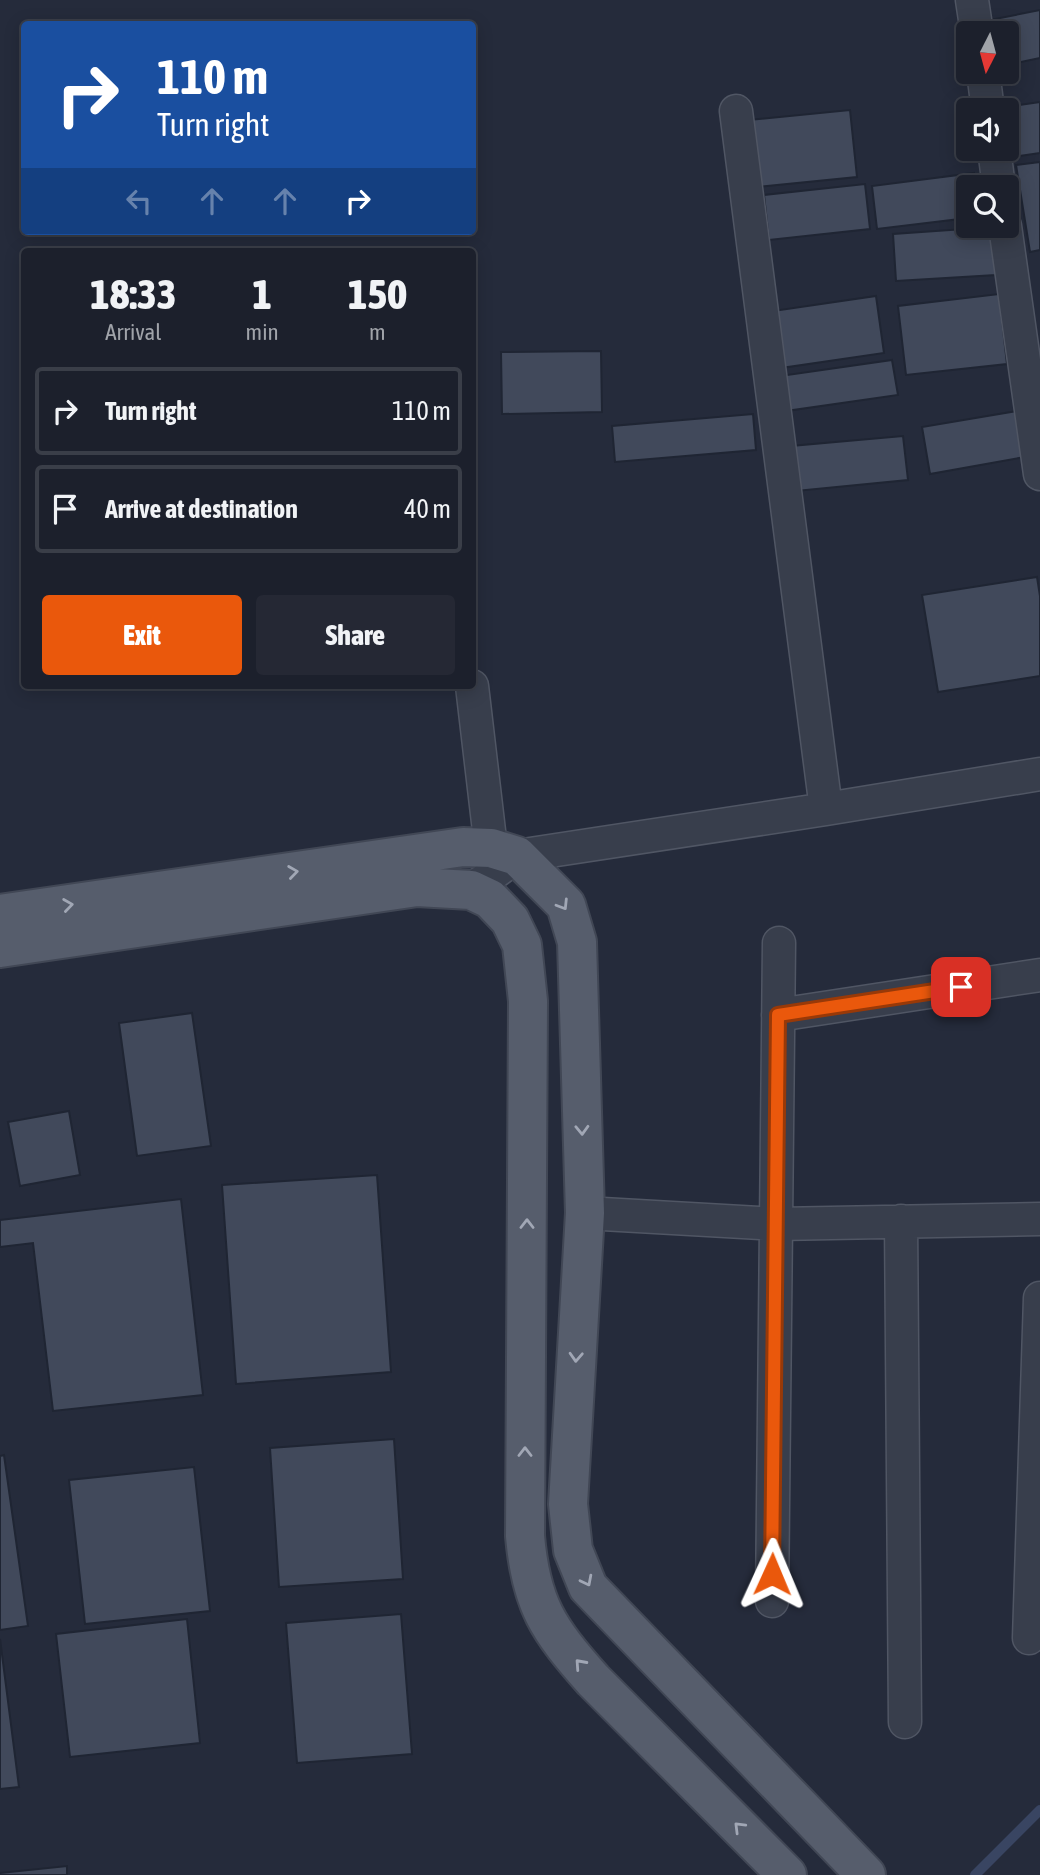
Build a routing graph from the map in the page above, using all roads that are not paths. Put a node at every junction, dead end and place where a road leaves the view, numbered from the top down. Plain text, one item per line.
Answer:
1 (972, 0) edge
2 (975, 21) edge
3 (736, 111) dead end
4 (1009, 238) edge
5 (1027, 285) edge
6 (1040, 474) edge
7 (473, 689) edge
8 (1040, 774) edge
9 (826, 809) junction
10 (504, 852) junction
11 (471, 890) junction
12 (0, 914) edge
13 (779, 943) dead end
14 (0, 948) edge
15 (1040, 975) edge
16 (778, 1015) junction
17 (585, 1213) junction
18 (1040, 1219) edge
19 (901, 1221) junction
20 (777, 1224) junction
21 (1040, 1298) edge
22 (772, 1601) dead end
23 (1029, 1638) dead end
24 (905, 1722) dead end
25 (787, 1875) edge
26 (866, 1875) edge

1 - 2 street
3 - 9 street
4 - 5 street
5 - 6 street
7 - 10 street
8 - 9 street
9 - 10 street
10 - 11 street
12 -> 10 main road
10 -> 17 main road
11 - 14 main road
25 -> 11 main road
13 - 16 street
15 - 16 street
16 - 20 street
17 - 20 street
17 -> 26 main road
18 - 19 street
19 - 20 street
19 - 24 street
20 - 22 street
21 - 23 street

